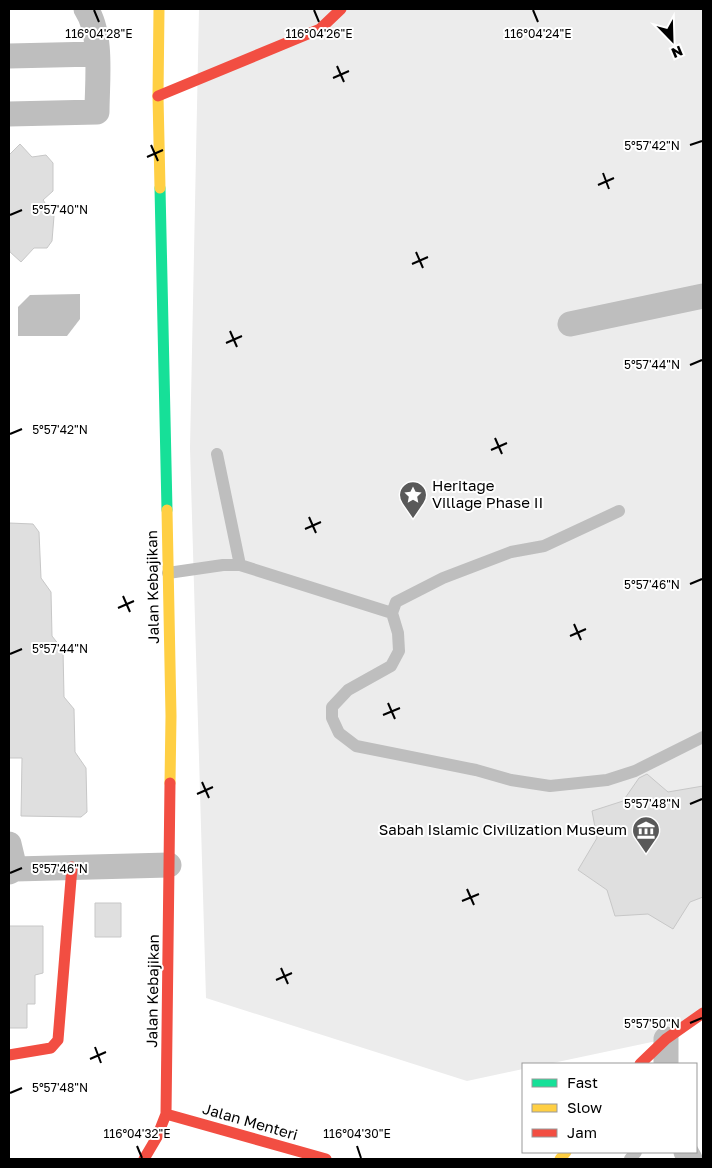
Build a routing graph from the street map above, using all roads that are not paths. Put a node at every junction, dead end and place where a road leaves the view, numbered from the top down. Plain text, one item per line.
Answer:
1 (86, 9) edge
2 (159, 9) edge
3 (341, 9) edge
4 (97, 54) junction
5 (9, 56) edge
6 (158, 96) junction
7 (9, 114) edge
8 (703, 296) edge
9 (570, 324) dead end
10 (217, 454) dead end
11 (619, 511) dead end
12 (240, 566) junction
13 (168, 573) junction
14 (392, 613) junction
15 (703, 737) edge
16 (9, 844) edge
17 (169, 865) junction
18 (72, 867) junction
19 (12, 870) edge
20 (703, 1013) edge
21 (666, 1039) junction
22 (9, 1055) edge
23 (641, 1063) edge
24 (666, 1063) edge
25 (166, 1114) junction
26 (144, 1159) edge
27 (326, 1159) edge

1 - 4 street
2 - 6 street, Jalan Kebajikan
3 - 6 street
4 - 5 street
4 - 7 street
6 - 13 street, Jalan Kebajikan
8 - 9 street
10 - 12 lane
11 - 14 lane
12 - 13 lane
12 - 14 lane
13 - 17 street, Jalan Kebajikan
14 - 15 lane
16 - 19 street
17 - 18 street
17 - 25 street, Jalan Kebajikan
18 - 19 street
18 - 22 street
20 - 21 street
21 - 23 street
21 - 24 street
25 - 26 street, Jalan Kebajikan
25 - 27 street, Jalan Menteri

